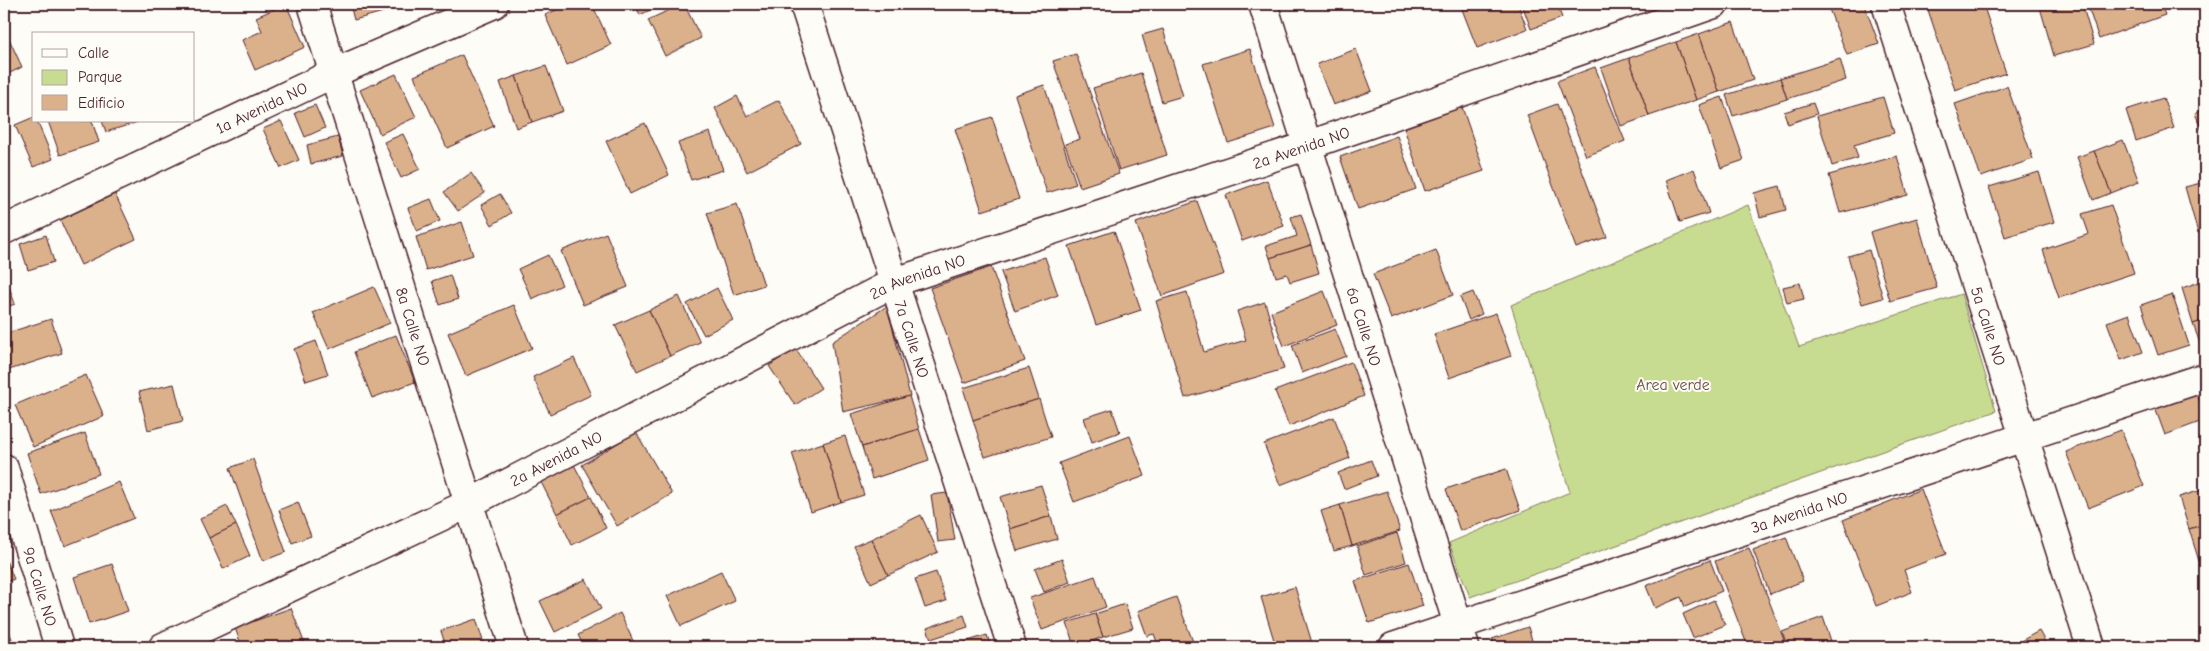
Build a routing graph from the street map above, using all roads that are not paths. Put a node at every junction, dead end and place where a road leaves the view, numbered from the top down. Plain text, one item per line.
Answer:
1 (312, 4) edge
2 (494, 4) edge
3 (804, 4) edge
4 (1263, 4) edge
5 (1714, 4) edge
6 (1886, 4) edge
7 (334, 73) junction
8 (1309, 145) junction
9 (4, 230) edge
10 (895, 282) junction
11 (2205, 377) edge
12 (2024, 438) junction
13 (4, 468) edge
14 (470, 503) junction
15 (1462, 636) edge
16 (59, 647) edge
17 (163, 647) edge
18 (514, 647) edge
19 (1012, 647) edge
20 (1393, 647) edge
21 (2092, 647) edge

1 - 7 street, 8a Calle NO
2 - 7 street, 1a Avenida NO
3 - 10 street, 7a Calle NO
4 - 8 street, 6a Calle NO
5 - 8 street, 2a Avenida NO
6 - 12 street, 5a Calle NO
7 - 9 street, 1a Avenida NO
7 - 14 street, 8a Calle NO
8 - 10 street, 2a Avenida NO
8 - 15 street, 6a Calle NO
10 - 14 street, 2a Avenida NO
10 - 19 street, 7a Calle NO
11 - 12 street, 3a Avenida NO
12 - 15 street, 3a Avenida NO
12 - 21 street, 5a Calle NO
13 - 16 street, 9a Calle NO
14 - 17 street, 2a Avenida NO
14 - 18 street, 8a Calle NO
15 - 20 street, 3a Avenida NO

